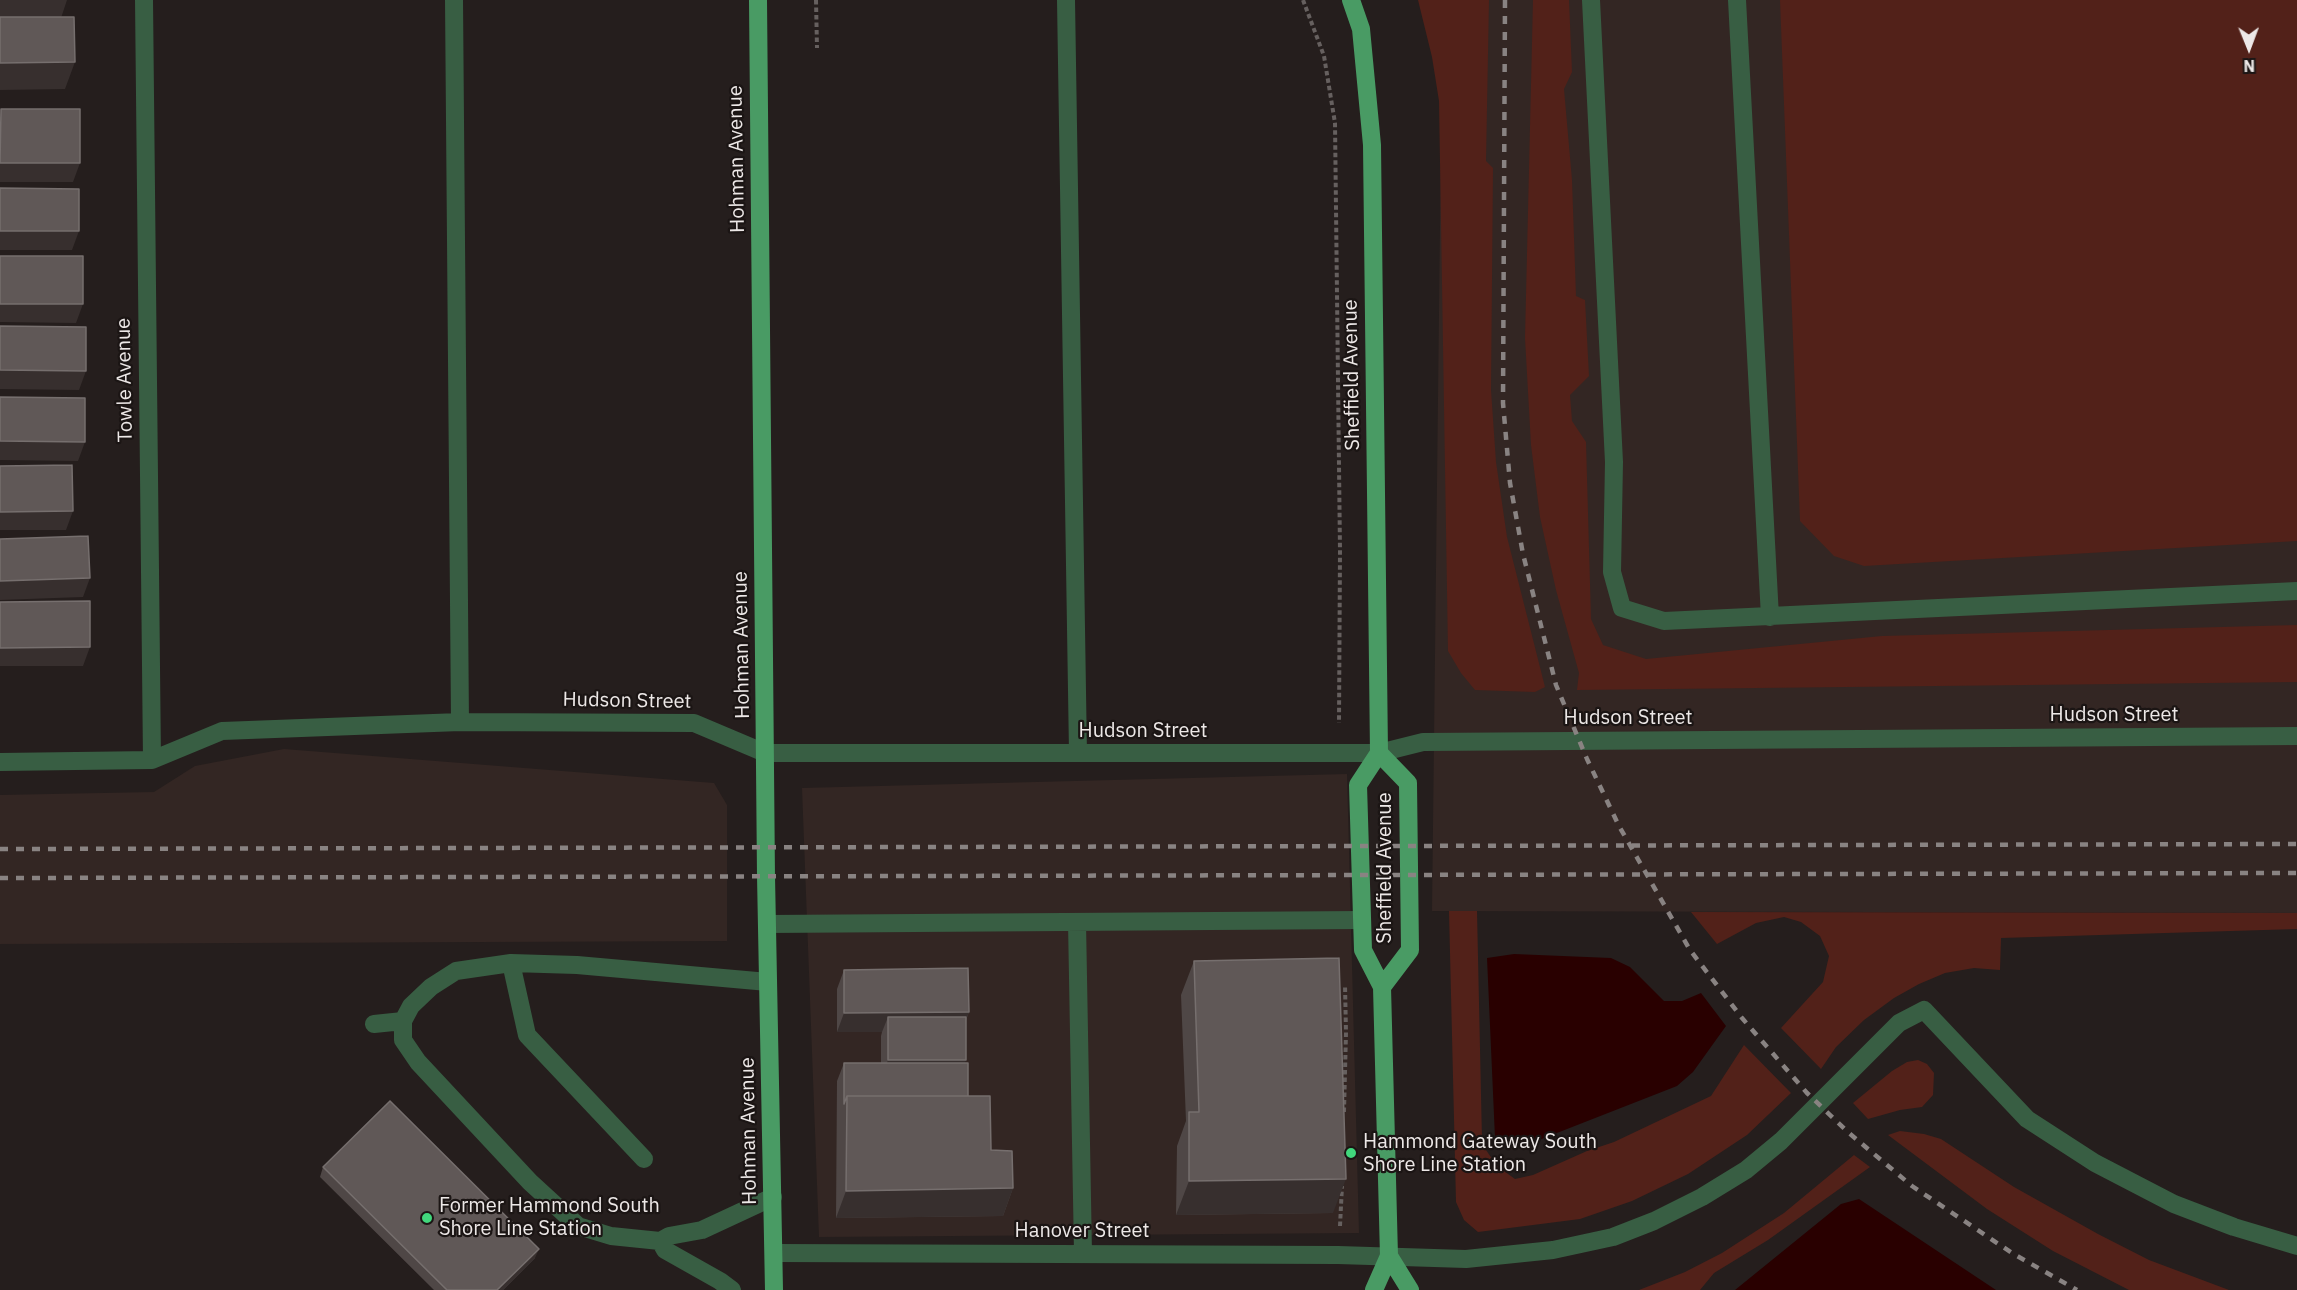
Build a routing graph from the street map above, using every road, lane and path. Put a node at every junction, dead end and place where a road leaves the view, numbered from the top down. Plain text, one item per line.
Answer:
1 (144, 0) edge
2 (454, 0) edge
3 (758, 0) edge
4 (816, 0) edge
5 (1066, 0) edge
6 (1303, 0) edge
7 (1351, 0) edge
8 (1590, 0) edge
9 (1737, 0) edge
10 (817, 48) dead end
11 (2297, 591) edge
12 (1770, 617) junction
13 (460, 722) junction
14 (1339, 724) dead end
15 (2297, 736) edge
16 (765, 753) junction
17 (1078, 753) junction
18 (1379, 753) junction
19 (152, 760) junction
20 (0, 762) edge
21 (1362, 920) junction
22 (1077, 922) junction
23 (767, 924) junction
24 (511, 963) junction
25 (1344, 976) dead end
26 (768, 982) junction
27 (1382, 987) junction
28 (403, 1021) junction
29 (374, 1024) dead end
30 (1344, 1116) edge
31 (644, 1159) dead end
32 (1342, 1175) edge
33 (772, 1197) junction
34 (1340, 1225) dead end
35 (660, 1241) junction
36 (2297, 1246) edge
37 (774, 1253) junction
38 (1083, 1254) junction
39 (1389, 1256) junction
40 (732, 1290) edge
41 (774, 1290) edge
42 (1374, 1290) edge
43 (1410, 1290) edge

1 - 19 street, Towle Avenue
2 - 13 street
3 - 16 main road, Hohman Avenue
4 - 10 path
5 - 17 street
6 - 14 path
7 - 18 main road, Sheffield Avenue
8 - 12 street
9 - 12 street
11 - 12 street
13 - 16 street, Hudson Street
13 - 19 street, Hudson Street
15 - 18 street, Hudson Street
16 - 17 street, Hudson Street
16 - 23 main road, Hohman Avenue
17 - 18 street, Hudson Street
18 - 21 main road, Sheffield Avenue
18 - 27 main road, Sheffield Avenue
19 - 20 street, Hudson Street
21 - 22 street
21 - 27 main road, Sheffield Avenue
22 - 23 street
22 - 38 street
23 - 26 main road, Hohman Avenue
24 - 26 street
24 - 28 street
24 - 31 street
25 - 30 path
26 - 33 main road, Hohman Avenue
27 - 39 main road, Sheffield Avenue
28 - 29 street
28 - 35 street
32 - 34 path
33 - 35 street
33 - 37 main road, Hohman Avenue
35 - 40 street
36 - 39 street, Hanover Street
37 - 38 street, Hanover Street
37 - 41 main road, Hohman Avenue
38 - 39 street, Hanover Street
39 - 42 main road, Sheffield Avenue
39 - 43 main road

